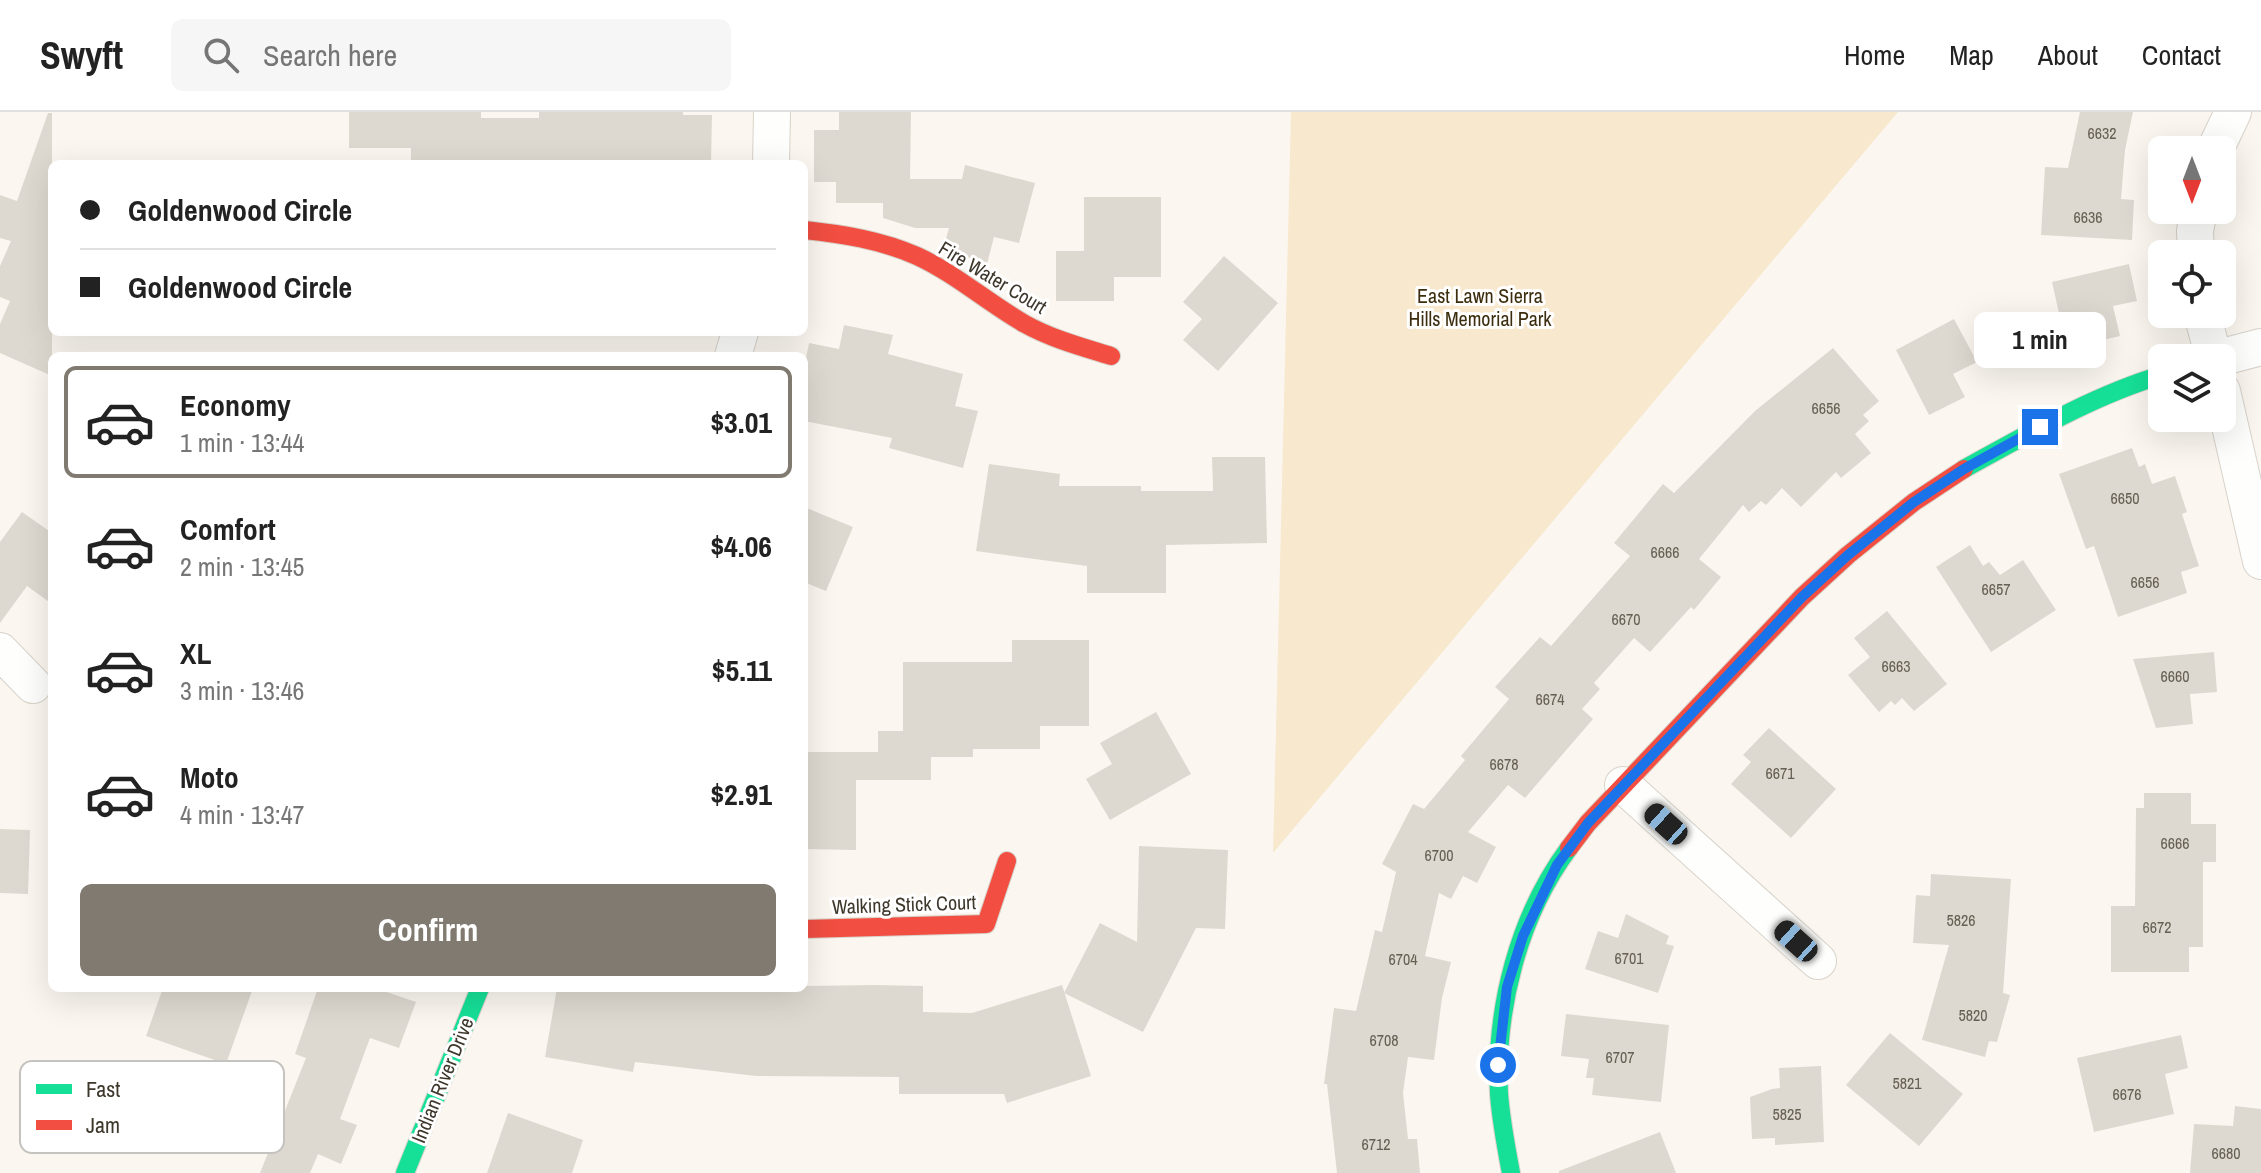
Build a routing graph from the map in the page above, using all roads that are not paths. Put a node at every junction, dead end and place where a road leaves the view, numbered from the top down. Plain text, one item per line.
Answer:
1 (772, 112) edge
2 (2233, 112) edge
3 (2222, 136) edge
4 (771, 160) edge
5 (808, 230) edge
6 (2261, 347) edge
7 (2236, 353) edge
8 (1111, 356) dead end
9 (2148, 379) edge
10 (2231, 432) edge
11 (2261, 561) edge
12 (0, 651) edge
13 (33, 685) dead end
14 (1623, 785) junction
15 (1007, 861) dead end
16 (808, 929) edge
17 (1818, 961) dead end
18 (478, 992) edge
19 (405, 1173) edge
20 (1511, 1173) edge

1 - 4 street
2 - 3 street
5 - 8 street, Fire Water Court
6 - 7 street
9 - 14 street
10 - 11 street
12 - 13 street
14 - 17 street
14 - 20 street
15 - 16 street, Walking Stick Court
18 - 19 street, Indian River Drive

